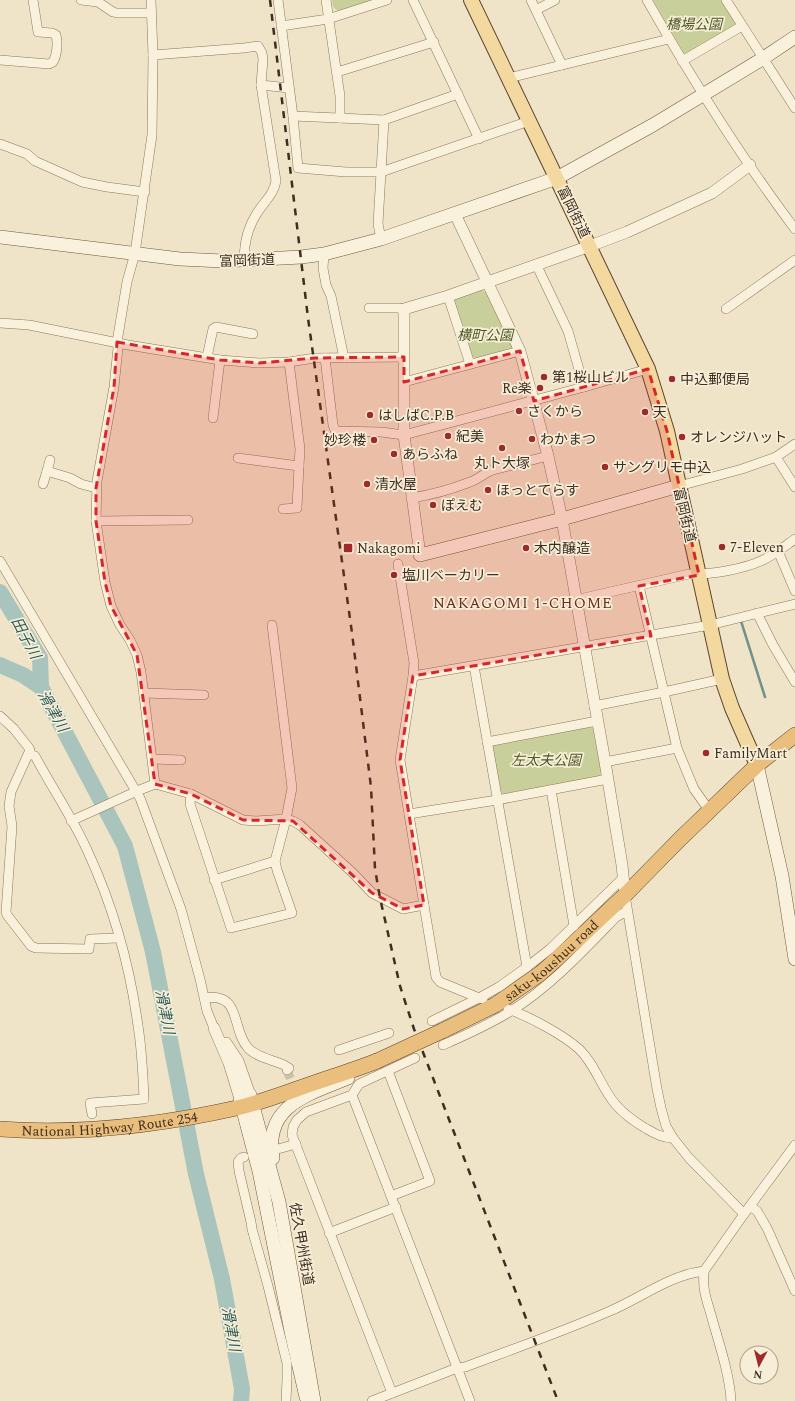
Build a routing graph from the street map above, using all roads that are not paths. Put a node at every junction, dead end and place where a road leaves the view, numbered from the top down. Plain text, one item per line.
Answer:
1 (33, 0) edge
2 (81, 0) edge
3 (151, 0) edge
4 (278, 0) edge
5 (326, 0) edge
6 (387, 0) edge
7 (413, 0) edge
8 (471, 0) edge
9 (531, 0) edge
10 (555, 0) edge
11 (647, 0) edge
12 (726, 0) edge
13 (536, 10) junction
14 (151, 13) junction
15 (328, 19) junction
16 (281, 26) junction
17 (742, 26) junction
18 (795, 37) edge
19 (669, 39) junction
20 (434, 42) junction
21 (153, 55) junction
22 (765, 56) junction
23 (0, 60) edge
24 (682, 61) junction
25 (562, 65) junction
26 (337, 72) junction
27 (509, 78) junction
28 (261, 85) junction
29 (289, 88) junction
30 (458, 94) junction
31 (702, 95) junction
32 (795, 108) edge
33 (293, 116) junction
34 (340, 118) junction
35 (384, 120) junction
36 (530, 121) junction
37 (479, 139) junction
38 (0, 144) edge
39 (750, 165) junction
40 (381, 172) junction
41 (557, 178) junction
42 (145, 192) junction
43 (455, 214) junction
44 (795, 228) edge
45 (0, 237) edge
46 (381, 239) junction
47 (590, 246) junction
48 (135, 253) junction
49 (324, 254) junction
50 (244, 260) junction
51 (795, 260) edge
52 (536, 264) junction
53 (487, 282) junction
54 (448, 296) junction
55 (369, 308) dead end
56 (404, 309) junction
57 (726, 309) dead end
58 (0, 323) edge
59 (253, 334) dead end
60 (117, 342) junction
61 (520, 351) junction
62 (208, 357) junction
63 (404, 357) junction
64 (325, 358) junction
65 (344, 358) junction
66 (220, 360) junction
67 (289, 362) junction
68 (470, 364) junction
69 (648, 369) junction
70 (404, 382) junction
71 (584, 387) junction
72 (534, 400) junction
73 (213, 418) dead end
74 (404, 435) junction
75 (795, 444) edge
76 (548, 456) junction
77 (776, 457) junction
78 (238, 458) dead end
79 (50, 460) dead end
80 (299, 466) junction
81 (47, 471) junction
82 (43, 484) dead end
83 (679, 486) junction
84 (795, 487) edge
85 (96, 488) junction
86 (411, 498) junction
87 (283, 509) dead end
88 (562, 518) junction
89 (188, 520) dead end
90 (96, 521) junction
91 (795, 539) edge
92 (778, 551) junction
93 (420, 555) joint
94 (0, 561) edge
95 (398, 564) dead end
96 (699, 575) junction
97 (639, 586) junction
98 (795, 591) edge
99 (575, 600) junction
100 (795, 604) edge
101 (757, 613) junction
102 (272, 625) dead end
103 (710, 625) junction
104 (651, 636) junction
105 (584, 647) junction
106 (474, 666) junction
107 (413, 676) junction
108 (722, 679) junction
109 (795, 682) edge
110 (664, 692) junction
111 (144, 693) junction
112 (204, 695) dead end
113 (594, 706) junction
114 (0, 716) edge
115 (597, 721) junction
116 (795, 734) edge
117 (488, 742) junction
118 (677, 748) junction
119 (29, 754) junction
120 (153, 759) junction
121 (181, 760) dead end
122 (605, 762) junction
123 (757, 765) junction
124 (608, 779) junction
125 (155, 784) junction
126 (551, 790) junction
127 (136, 792) junction
128 (190, 794) junction
129 (498, 800) junction
130 (709, 810) junction
131 (409, 814) junction
132 (286, 819) junction
133 (73, 820) junction
134 (275, 861) junction
135 (623, 878) junction
136 (214, 880) junction
137 (624, 895) junction
138 (3, 899) edge
139 (424, 905) junction
140 (627, 911) junction
141 (574, 926) junction
142 (119, 938) junction
143 (795, 960) edge
144 (527, 967) junction
145 (205, 998) junction
146 (482, 999) junction
147 (509, 1009) junction
148 (215, 1031) joint
149 (439, 1032) junction
150 (389, 1033) dead end
151 (338, 1050) dead end
152 (415, 1058) dead end
153 (377, 1062) junction
154 (287, 1070) tunnel mouth
155 (352, 1095) junction
156 (246, 1101) junction
157 (300, 1106) dead end
158 (92, 1114) dead end
159 (302, 1116) junction
160 (0, 1129) edge
161 (673, 1138) junction
162 (296, 1144) junction
163 (795, 1145) edge
164 (278, 1149) dead end
165 (244, 1157) dead end
166 (391, 1196) junction
167 (279, 1202) junction
168 (750, 1206) junction
169 (396, 1207) junction
170 (744, 1214) junction
171 (329, 1233) junction
172 (704, 1271) junction
173 (795, 1291) edge
174 (456, 1368) junction
175 (388, 1397) edge
176 (286, 1401) edge
177 (307, 1401) edge
178 (314, 1401) edge
179 (372, 1401) edge
180 (470, 1401) edge
181 (731, 1401) edge

1 - 23 street
2 - 14 street
3 - 14 street
4 - 16 street
5 - 15 street
6 - 15 street
7 - 20 street
8 - 27 main road
9 - 13 street
10 - 13 street
11 - 19 street
12 - 17 street
13 - 25 street
14 - 21 street
15 - 16 street
15 - 26 street
16 - 29 street
17 - 22 street
17 - 24 street
18 - 22 main road
19 - 24 street
19 - 25 street
20 - 26 street
20 - 30 street
21 - 28 street
21 - 42 street
22 - 31 main road
22 - 32 street
24 - 31 street
25 - 27 street
26 - 34 street
27 - 36 main road
28 - 29 street
28 - 50 street
29 - 33 street
30 - 35 street
30 - 37 street
31 - 39 street
31 - 41 main road
33 - 34 street
33 - 40 street
34 - 35 street
35 - 40 street
36 - 37 street
36 - 41 main road
37 - 40 street
38 - 42 street
39 - 44 street
39 - 47 street
40 - 46 street
41 - 43 main road, 富岡街道
41 - 47 main road, 富岡街道
42 - 48 street
43 - 46 main road, 富岡街道
43 - 53 street
45 - 48 main road, 富岡街道
46 - 49 main road, 富岡街道
47 - 52 street
47 - 69 main road, 富岡街道
48 - 50 main road, 富岡街道
48 - 60 street
49 - 50 main road, 富岡街道
49 - 65 street
51 - 57 street
52 - 53 street
52 - 71 street
53 - 54 street
53 - 61 street
54 - 56 street
54 - 68 street
55 - 56 street
56 - 63 street
58 - 60 street
59 - 62 street
60 - 62 street
60 - 85 street
61 - 68 street
61 - 72 street
62 - 66 street
63 - 65 street
63 - 70 street
64 - 65 street
64 - 67 street
64 - 74 street
66 - 67 street
66 - 73 street
67 - 80 street
68 - 70 street
69 - 71 street
69 - 83 main road, 富岡街道
70 - 74 street
71 - 72 street
72 - 74 street
72 - 76 street
74 - 86 street
75 - 77 street
76 - 86 street
76 - 88 street
77 - 83 street
77 - 84 street
78 - 80 street
79 - 81 street
80 - 87 street
81 - 82 street
81 - 85 street
83 - 88 main road
83 - 96 main road, 富岡街道
85 - 90 street
86 - 93 street
88 - 93 main road
88 - 99 street
89 - 90 street
90 - 111 street
91 - 92 street
92 - 96 street
92 - 98 street
94 - 127 street
95 - 107 street
96 - 97 street
96 - 103 main road, 富岡街道
97 - 99 street
97 - 104 street
99 - 105 street
100 - 101 street
101 - 103 street
101 - 109 street
102 - 132 street
103 - 104 street
103 - 108 main road, 富岡街道
104 - 105 street
104 - 110 street
105 - 106 street
105 - 113 street
106 - 107 street
106 - 117 street
107 - 131 street
108 - 110 street
108 - 123 main road, 富岡街道
110 - 113 street
110 - 118 street
111 - 112 street
111 - 120 street
113 - 115 street
114 - 119 street
115 - 117 street
115 - 122 street
116 - 123 highway, saku-koushuu road
117 - 129 street
118 - 122 street
118 - 130 street
119 - 133 street
119 - 138 street
120 - 121 street
120 - 125 street
122 - 124 street
123 - 130 highway, saku-koushuu road
123 - 143 main road
124 - 126 street
124 - 135 street
125 - 127 street
125 - 128 street
126 - 129 street
126 - 141 street
127 - 133 street
127 - 145 street
128 - 132 street
128 - 136 street
129 - 131 street
129 - 144 street
130 - 137 highway, saku-koushuu road
131 - 139 street
132 - 134 street
132 - 139 street
133 - 142 street
134 - 136 street
134 - 136 street
135 - 137 street
135 - 141 street
137 - 140 street
137 - 149 highway, saku-koushuu road
138 - 142 street
139 - 146 street
140 - 147 street
140 - 161 street
141 - 144 street
142 - 158 street
144 - 146 street
145 - 148 street
145 - 154 street
146 - 149 street
147 - 149 street
147 - 161 street
148 - 156 street
149 - 153 highway, saku-koushuu road, bridge
150 - 151 street
152 - 153 street
153 - 155 street
153 - 156 highway, saku-koushuu road
153 - 166 street
153 - 167 main road
155 - 159 street
155 - 166 street
156 - 160 highway, National Highway Route 254
156 - 167 main road, 佐久甲州街道
156 - 177 main road, 佐久甲州街道
157 - 159 street
159 - 162 street
161 - 170 street
162 - 164 street
162 - 171 street
163 - 168 street
165 - 176 street
166 - 169 street
167 - 178 main road, 佐久甲州街道
168 - 170 street
168 - 173 street
169 - 171 street
169 - 174 street
170 - 172 street
171 - 175 street
172 - 174 street
172 - 181 street
174 - 175 street
174 - 180 street
175 - 179 street

